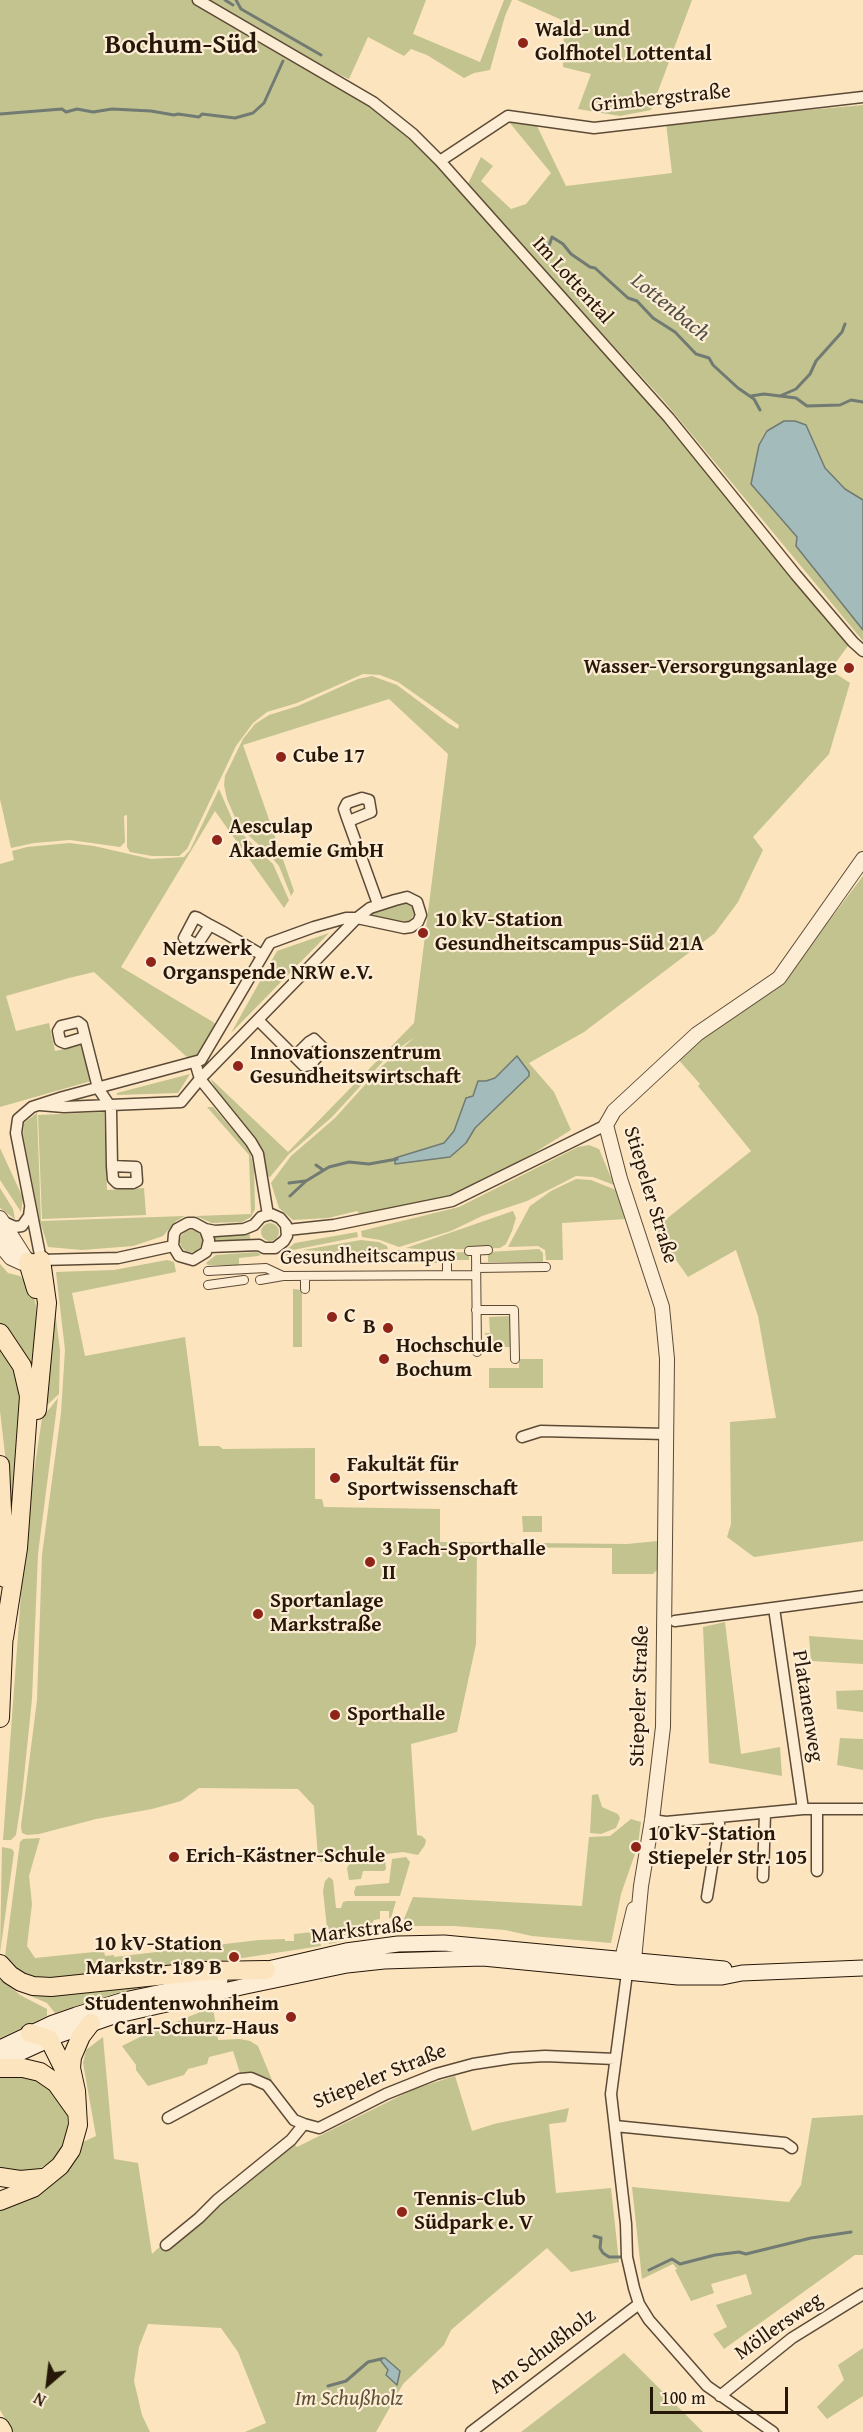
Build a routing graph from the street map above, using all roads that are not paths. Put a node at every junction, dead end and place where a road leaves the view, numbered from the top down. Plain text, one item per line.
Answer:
1 (198, 0) edge
2 (863, 97) edge
3 (440, 161) junction
4 (863, 651) edge
5 (349, 821) dead end
6 (863, 859) edge
7 (378, 904) junction
8 (357, 918) junction
9 (210, 925) dead end
10 (262, 955) junction
11 (258, 1020) junction
12 (85, 1037) dead end
13 (295, 1056) dead end
14 (195, 1062) junction
15 (201, 1079) junction
16 (98, 1088) junction
17 (40, 1105) junction
18 (110, 1106) junction
19 (606, 1125) junction
20 (112, 1166) dead end
21 (30, 1204) junction
22 (268, 1215) junction
23 (1, 1224) edge
24 (254, 1225) junction
25 (205, 1229) junction
26 (287, 1230) junction
27 (259, 1245) junction
28 (173, 1246) junction
29 (209, 1247) junction
30 (488, 1250) dead end
31 (34, 1261) junction
32 (447, 1264) dead end
33 (242, 1266) junction
34 (474, 1266) junction
35 (546, 1267) dead end
36 (208, 1271) dead end
37 (447, 1274) junction
38 (283, 1276) junction
39 (305, 1276) junction
40 (261, 1280) dead end
41 (208, 1286) dead end
42 (305, 1289) dead end
43 (477, 1310) junction
44 (0, 1333) edge
45 (477, 1352) dead end
46 (515, 1359) dead end
47 (666, 1434) junction
48 (27, 1437) junction
49 (522, 1437) dead end
50 (0, 1465) edge
51 (863, 1596) edge
52 (774, 1608) junction
53 (675, 1621) dead end
54 (4, 1638) junction
55 (0, 1718) edge
56 (803, 1809) junction
57 (817, 1809) junction
58 (863, 1809) edge
59 (765, 1813) junction
60 (720, 1816) junction
61 (652, 1820) junction
62 (817, 1871) dead end
63 (763, 1877) dead end
64 (706, 1897) dead end
65 (628, 1964) junction
66 (0, 1965) edge
67 (863, 1968) edge
68 (266, 1970) junction
69 (91, 2023) junction
70 (30, 2033) junction
71 (49, 2039) junction
72 (0, 2048) edge
73 (615, 2059) junction
74 (0, 2062) edge
75 (0, 2068) edge
76 (72, 2081) junction
77 (76, 2111) junction
78 (168, 2118) dead end
79 (304, 2124) junction
80 (615, 2126) junction
81 (792, 2148) dead end
82 (0, 2177) edge
83 (44, 2178) junction
84 (0, 2201) edge
85 (166, 2245) dead end
86 (863, 2294) edge
87 (639, 2304) junction
88 (720, 2396) junction
89 (0, 2427) edge
90 (766, 2430) edge
91 (3, 2432) edge
92 (471, 2432) edge

1 - 3 street, Im Lottental
2 - 3 street, Grimbergstraße
3 - 4 street, Im Lottental
5 - 7 street
6 - 19 street, Stiepeler Straße
7 - 8 street
7 - 8 street
8 - 10 street
8 - 11 street
9 - 10 street
10 - 14 street
11 - 13 street
11 - 15 street
12 - 16 street
14 - 15 street
14 - 16 street
15 - 18 street
15 - 22 street
16 - 17 street
16 - 18 street
17 - 18 street
17 - 21 street
18 - 20 street
19 - 26 street, Gesundheitscampus
19 - 47 street, Stiepeler Straße
21 - 23 street
21 - 31 street
22 - 24 street
22 - 26 street, Gesundheitscampus
23 - 31 street
24 - 25 street
24 - 27 street, Gesundheitscampus
25 - 28 street
25 - 29 street
26 - 27 street, Gesundheitscampus
27 - 29 street, Gesundheitscampus
28 - 29 street, Gesundheitscampus
28 - 31 street
30 - 34 street, Gesundheitscampus
31 - 48 highway
32 - 37 street
33 - 36 street
33 - 38 street
33 - 41 street
34 - 35 street
34 - 37 street, Gesundheitscampus
34 - 43 street, Gesundheitscampus
37 - 39 street, Gesundheitscampus
38 - 39 street, Gesundheitscampus
38 - 40 street, Gesundheitscampus
39 - 42 street
43 - 45 street, Gesundheitscampus
43 - 46 street
44 - 48 highway
47 - 49 street
47 - 61 street, Stiepeler Straße
48 - 54 highway
50 - 54 highway
51 - 52 street
52 - 53 street
52 - 56 street, Platanenweg
54 - 55 highway
56 - 57 street
56 - 59 street
57 - 58 street
57 - 62 street
59 - 60 street
59 - 63 street
60 - 61 street
60 - 64 street
61 - 65 street, Stiepeler Straße
65 - 67 main road, Markstraße
65 - 68 main road, Markstraße
65 - 69 main road, Markstraße
65 - 73 street, Stiepeler Straße
66 - 68 highway
68 - 70 main road, Markstraße
69 - 71 main road, Markstraße
69 - 76 highway
70 - 71 highway
70 - 72 main road, Markstraße
71 - 74 main road, Markstraße
71 - 76 highway
73 - 79 street, Stiepeler Straße
73 - 80 street, Stiepeler Straße
75 - 77 highway
76 - 77 highway
77 - 83 highway
78 - 79 street, Stiepeler Straße
79 - 85 street, Stiepeler Straße
80 - 81 street
80 - 87 street, Stiepeler Straße
82 - 83 highway
83 - 84 highway
86 - 88 street, Möllersweg
87 - 88 street, Stiepeler Straße
87 - 92 street, Am Schußholz
88 - 90 street, Stiepeler Straße
89 - 91 highway

